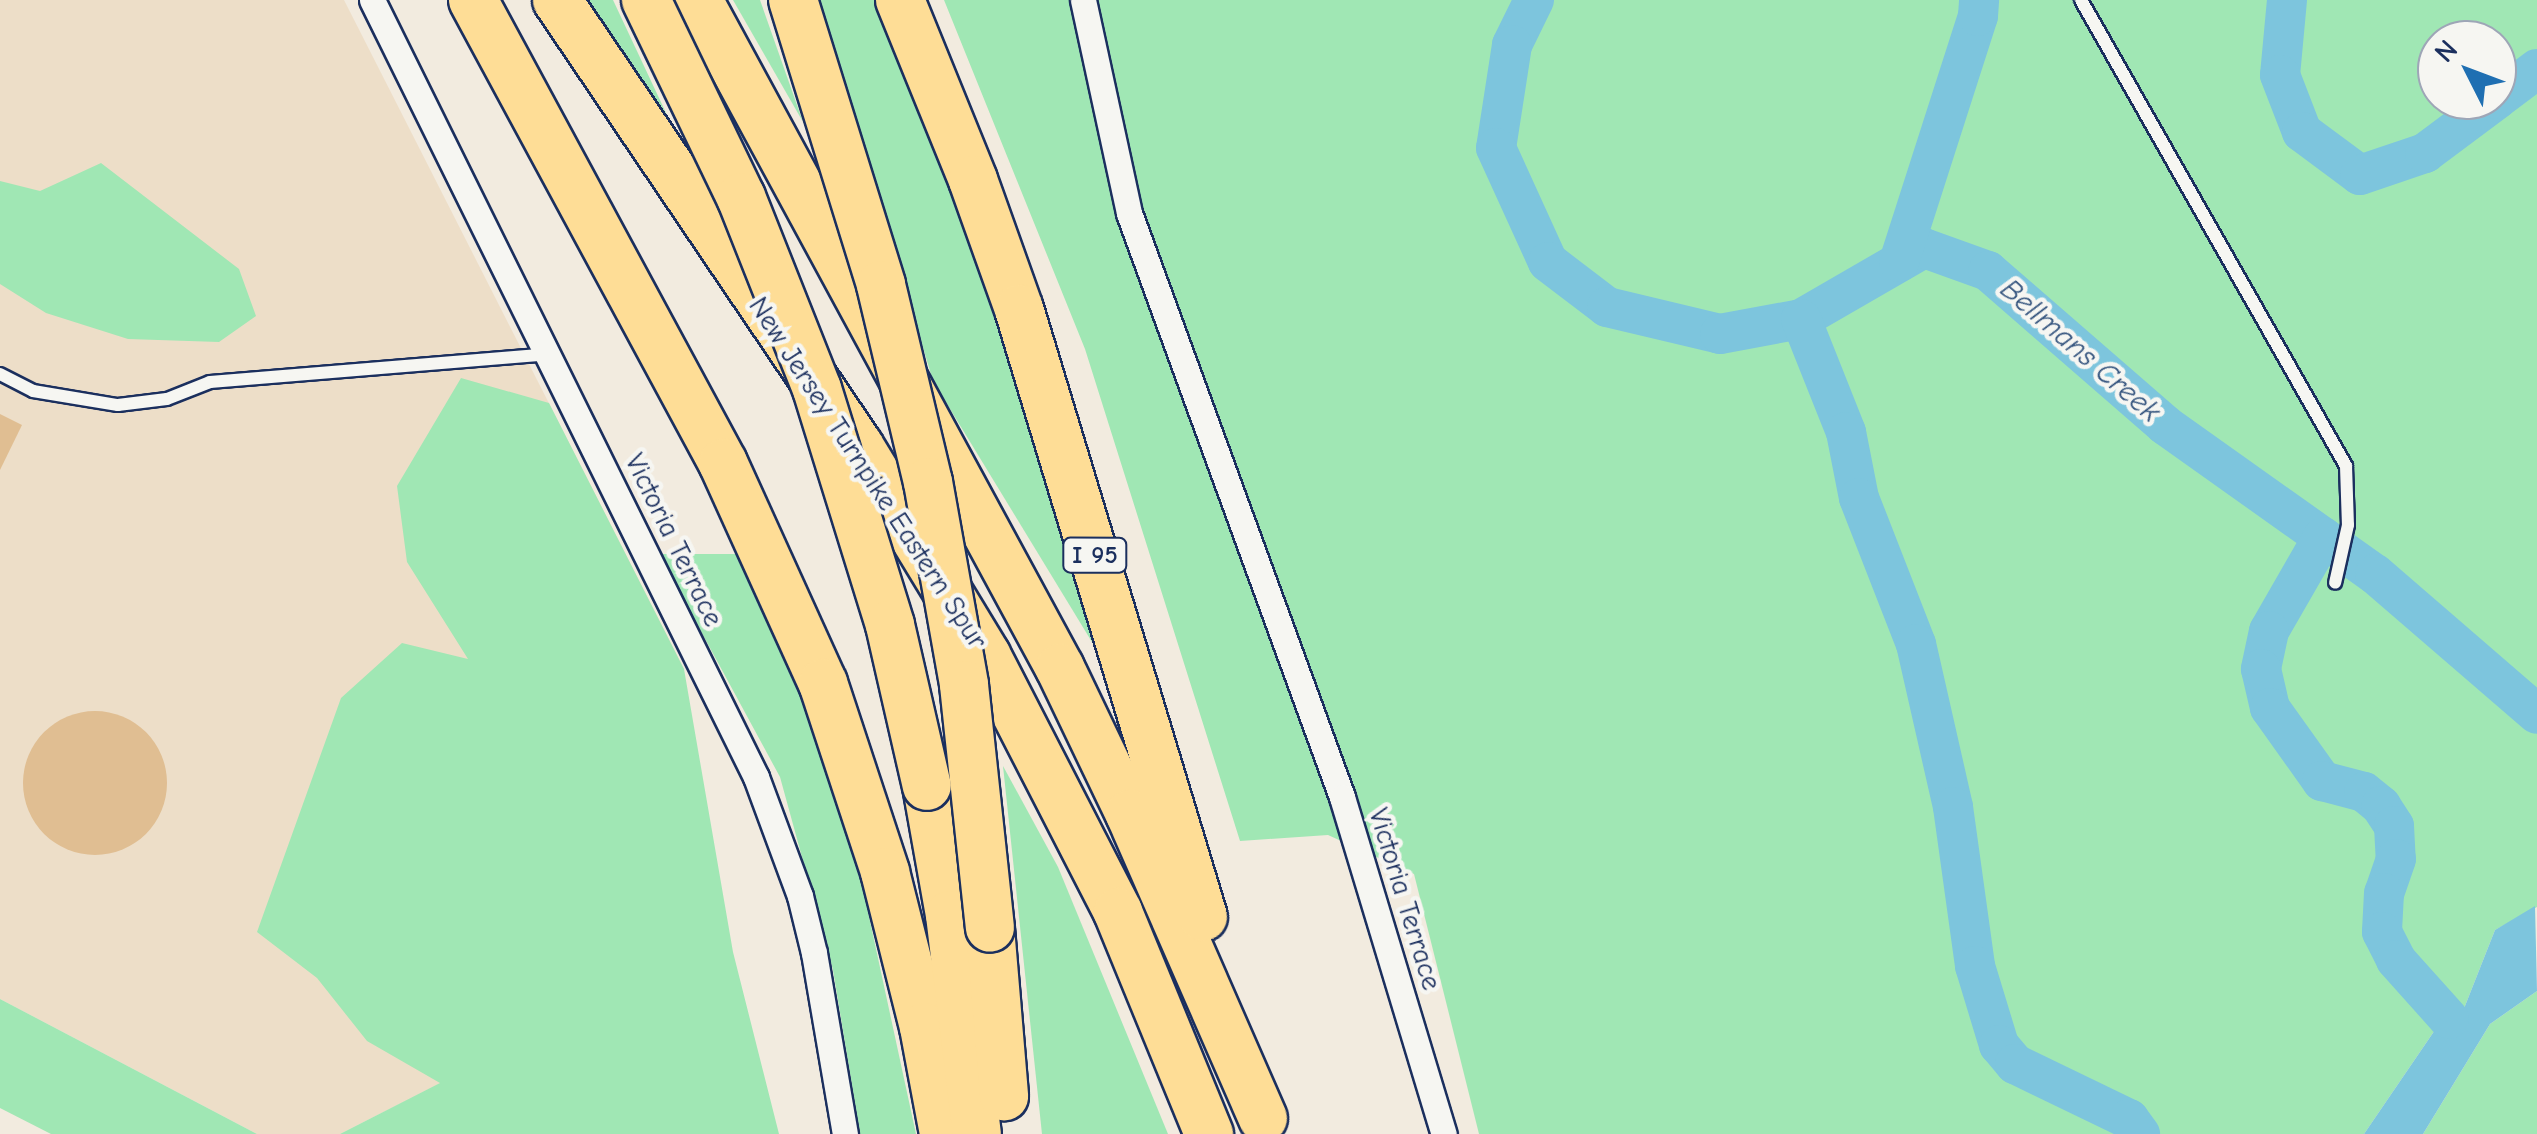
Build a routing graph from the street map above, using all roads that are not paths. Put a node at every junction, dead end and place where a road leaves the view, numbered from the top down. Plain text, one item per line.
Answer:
1 (372, 0) edge
2 (474, 0) edge
3 (530, 0) edge
4 (556, 0) edge
5 (646, 0) edge
6 (698, 0) edge
7 (794, 0) edge
8 (900, 0) edge
9 (1083, 0) edge
10 (2080, 0) edge
11 (624, 104) junction
12 (548, 354) junction
13 (0, 374) edge
14 (2336, 583) dead end
15 (1266, 1126) edge
16 (845, 1134) edge
17 (944, 1134) edge
18 (977, 1134) edge
19 (1008, 1134) edge
20 (1209, 1134) edge
21 (1444, 1134) edge

1 - 12 street, Victoria Terrace
2 - 17 highway
3 - 11 highway
4 - 11 highway, New Jersey Turnpike Eastern Spur
5 - 18 highway, bridge
6 - 15 highway
7 - 19 highway, bridge
8 - 15 highway, I 95
9 - 21 street, Victoria Terrace
10 - 14 lane
11 - 20 highway, New Jersey Turnpike Eastern Spur
12 - 13 lane
12 - 16 street, Victoria Terrace

